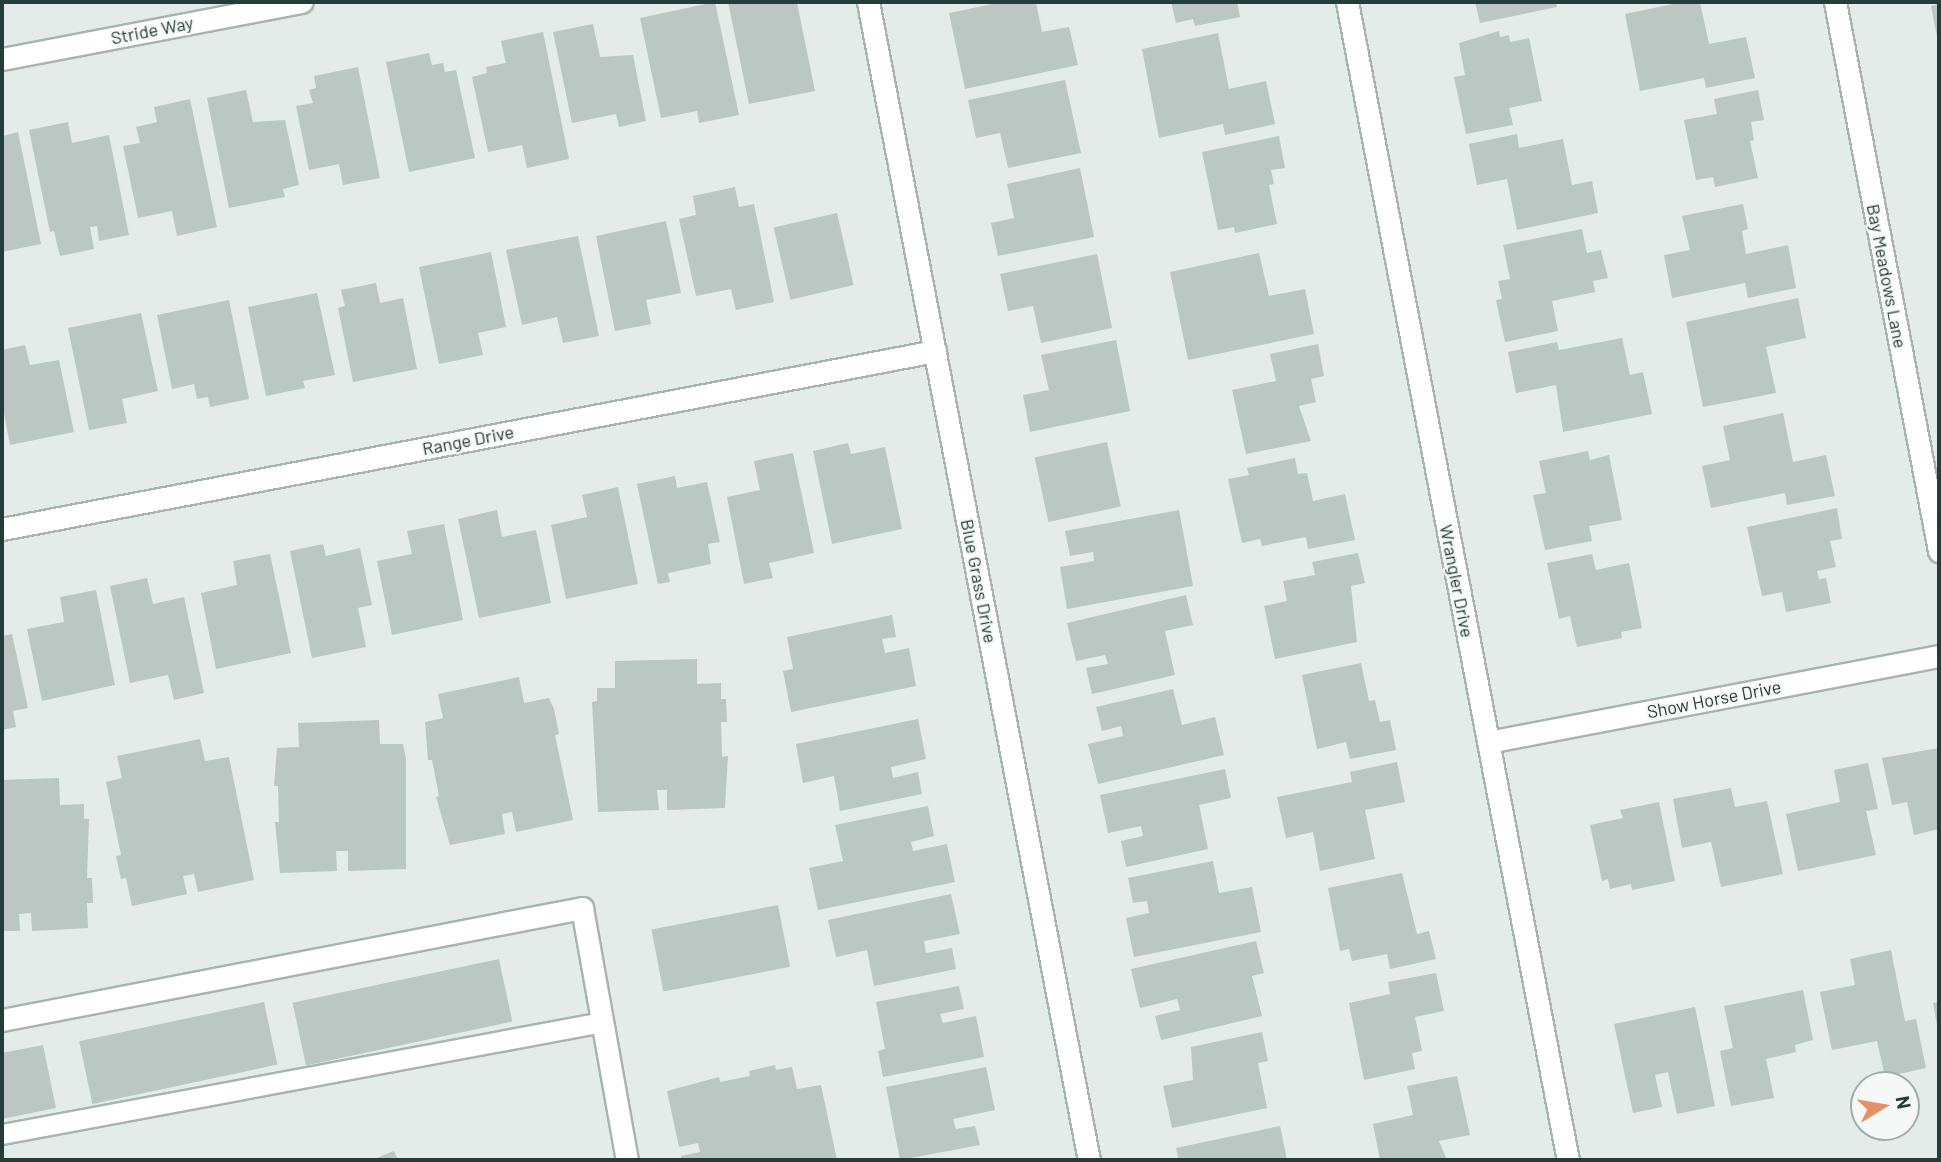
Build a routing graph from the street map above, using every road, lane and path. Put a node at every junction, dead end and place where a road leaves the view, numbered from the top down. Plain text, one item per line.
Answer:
1 (302, 2) edge
2 (868, 2) edge
3 (1347, 2) edge
4 (1835, 2) edge
5 (2, 59) edge
6 (935, 351) junction
7 (2, 529) edge
8 (1939, 551) edge
9 (1939, 656) edge
10 (1488, 742) junction
11 (2, 1020) edge
12 (602, 1022) junction
13 (2, 1134) edge
14 (627, 1160) edge
15 (1089, 1160) edge
16 (1568, 1160) edge

1 - 5 street, Stride Way
2 - 6 street, Blue Grass Drive
3 - 10 street, Wrangler Drive
4 - 8 street, Bay Meadows Lane
6 - 7 street, Range Drive
6 - 15 street, Blue Grass Drive
9 - 10 street, Show Horse Drive
10 - 16 street, Wrangler Drive
11 - 12 street
12 - 13 lane
12 - 14 street

